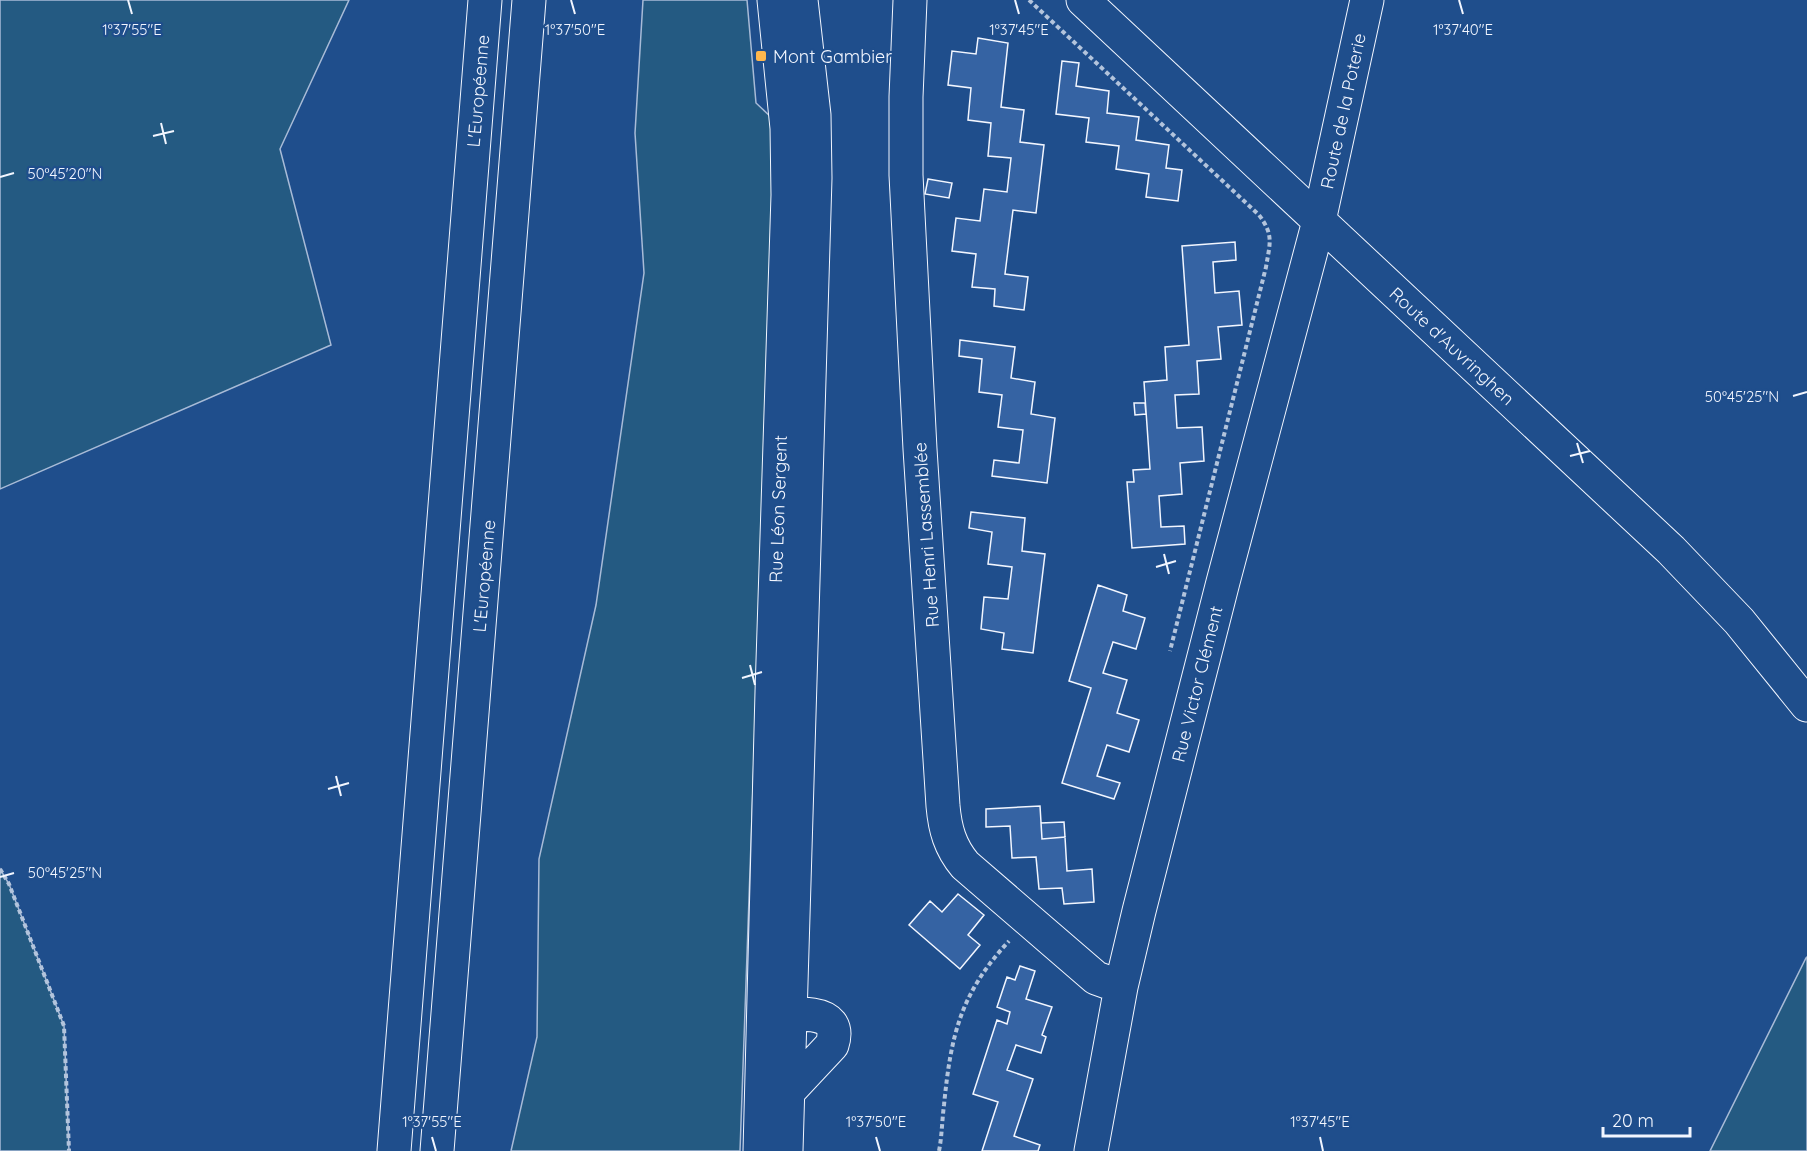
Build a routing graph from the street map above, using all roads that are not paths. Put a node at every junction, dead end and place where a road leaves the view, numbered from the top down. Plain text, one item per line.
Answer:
1 (485, 0) edge
2 (529, 0) edge
3 (774, 0) edge
4 (801, 0) edge
5 (910, 0) edge
6 (1083, 0) edge
7 (1366, 0) edge
8 (1318, 221) junction
9 (1807, 705) edge
10 (1121, 987) junction
11 (777, 1017) junction
12 (788, 1092) junction
13 (394, 1151) edge
14 (436, 1151) edge
15 (760, 1151) edge
16 (786, 1151) edge
17 (1091, 1151) edge

1 - 13 main road, L'Européenne
2 - 14 main road, L'Européenne
3 - 11 main road, Rue Léon Sergent
4 - 11 main road, Rue Léon Sergent
5 - 10 main road, Rue Henri Lassemblée
6 - 8 main road, Route d'Auvringhen
7 - 8 main road, Route de la Poterie
8 - 9 main road, Route d'Auvringhen
8 - 10 main road, Rue Victor Clément
10 - 17 main road, Rue Victor Clément
11 - 12 main road, Rue Léon Sergent
11 - 12 main road
11 - 15 main road, Rue Léon Sergent
12 - 16 main road, Rue Léon Sergent

